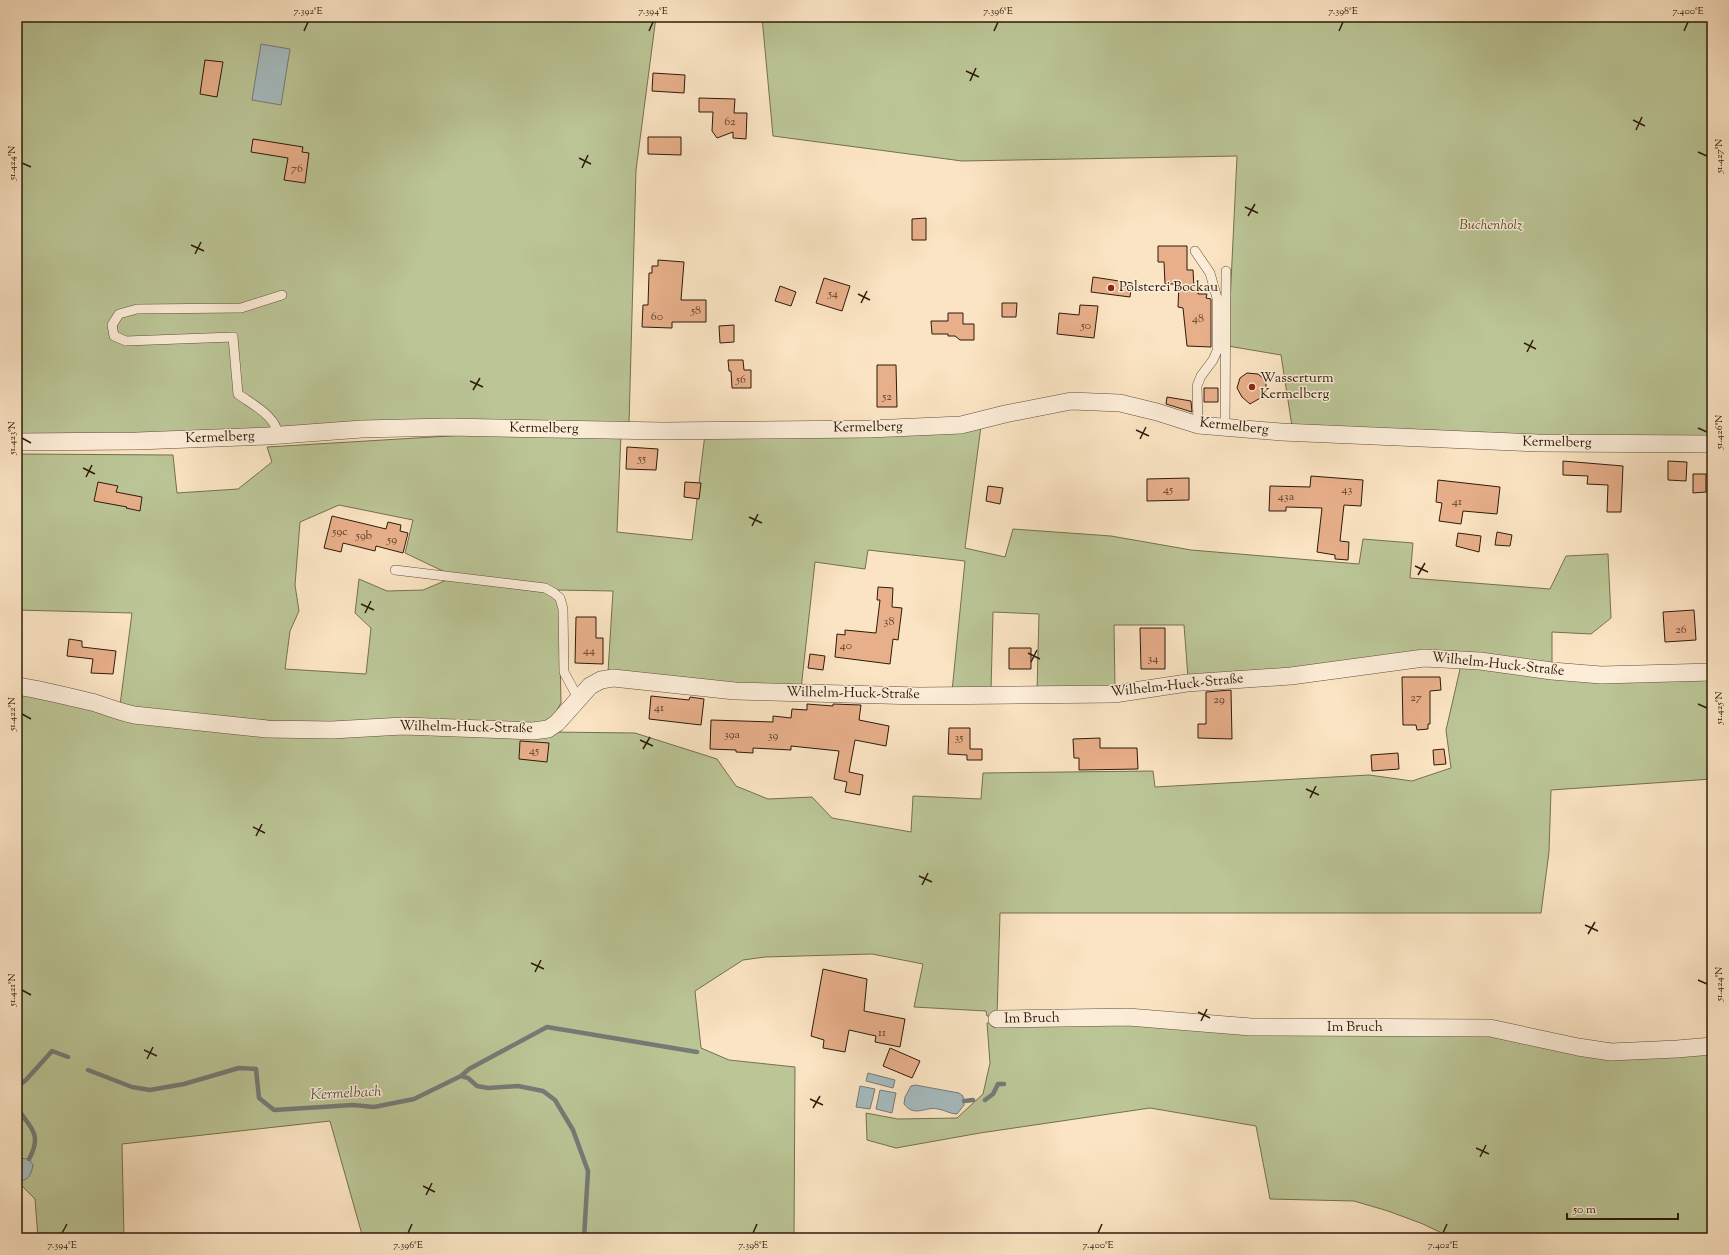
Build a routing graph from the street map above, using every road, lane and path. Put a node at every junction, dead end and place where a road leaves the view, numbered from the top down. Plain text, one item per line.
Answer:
1 (1195, 251) dead end
2 (1226, 271) dead end
3 (282, 295) dead end
4 (1198, 425) junction
5 (1225, 428) junction
6 (278, 435) junction
7 (17, 442) edge
8 (1712, 444) edge
9 (395, 570) dead end
10 (1712, 672) edge
11 (17, 686) edge
12 (578, 698) junction
13 (997, 1019) dead end
14 (1712, 1046) edge

1 - 4 lane
2 - 5 lane
3 - 6 lane
4 - 5 street, Kermelberg
4 - 6 street, Kermelberg
5 - 8 street, Kermelberg
6 - 7 street, Kermelberg
9 - 12 lane
10 - 12 street, Wilhelm-Huck-Straße
11 - 12 street, Wilhelm-Huck-Straße
13 - 14 street, Im Bruch

